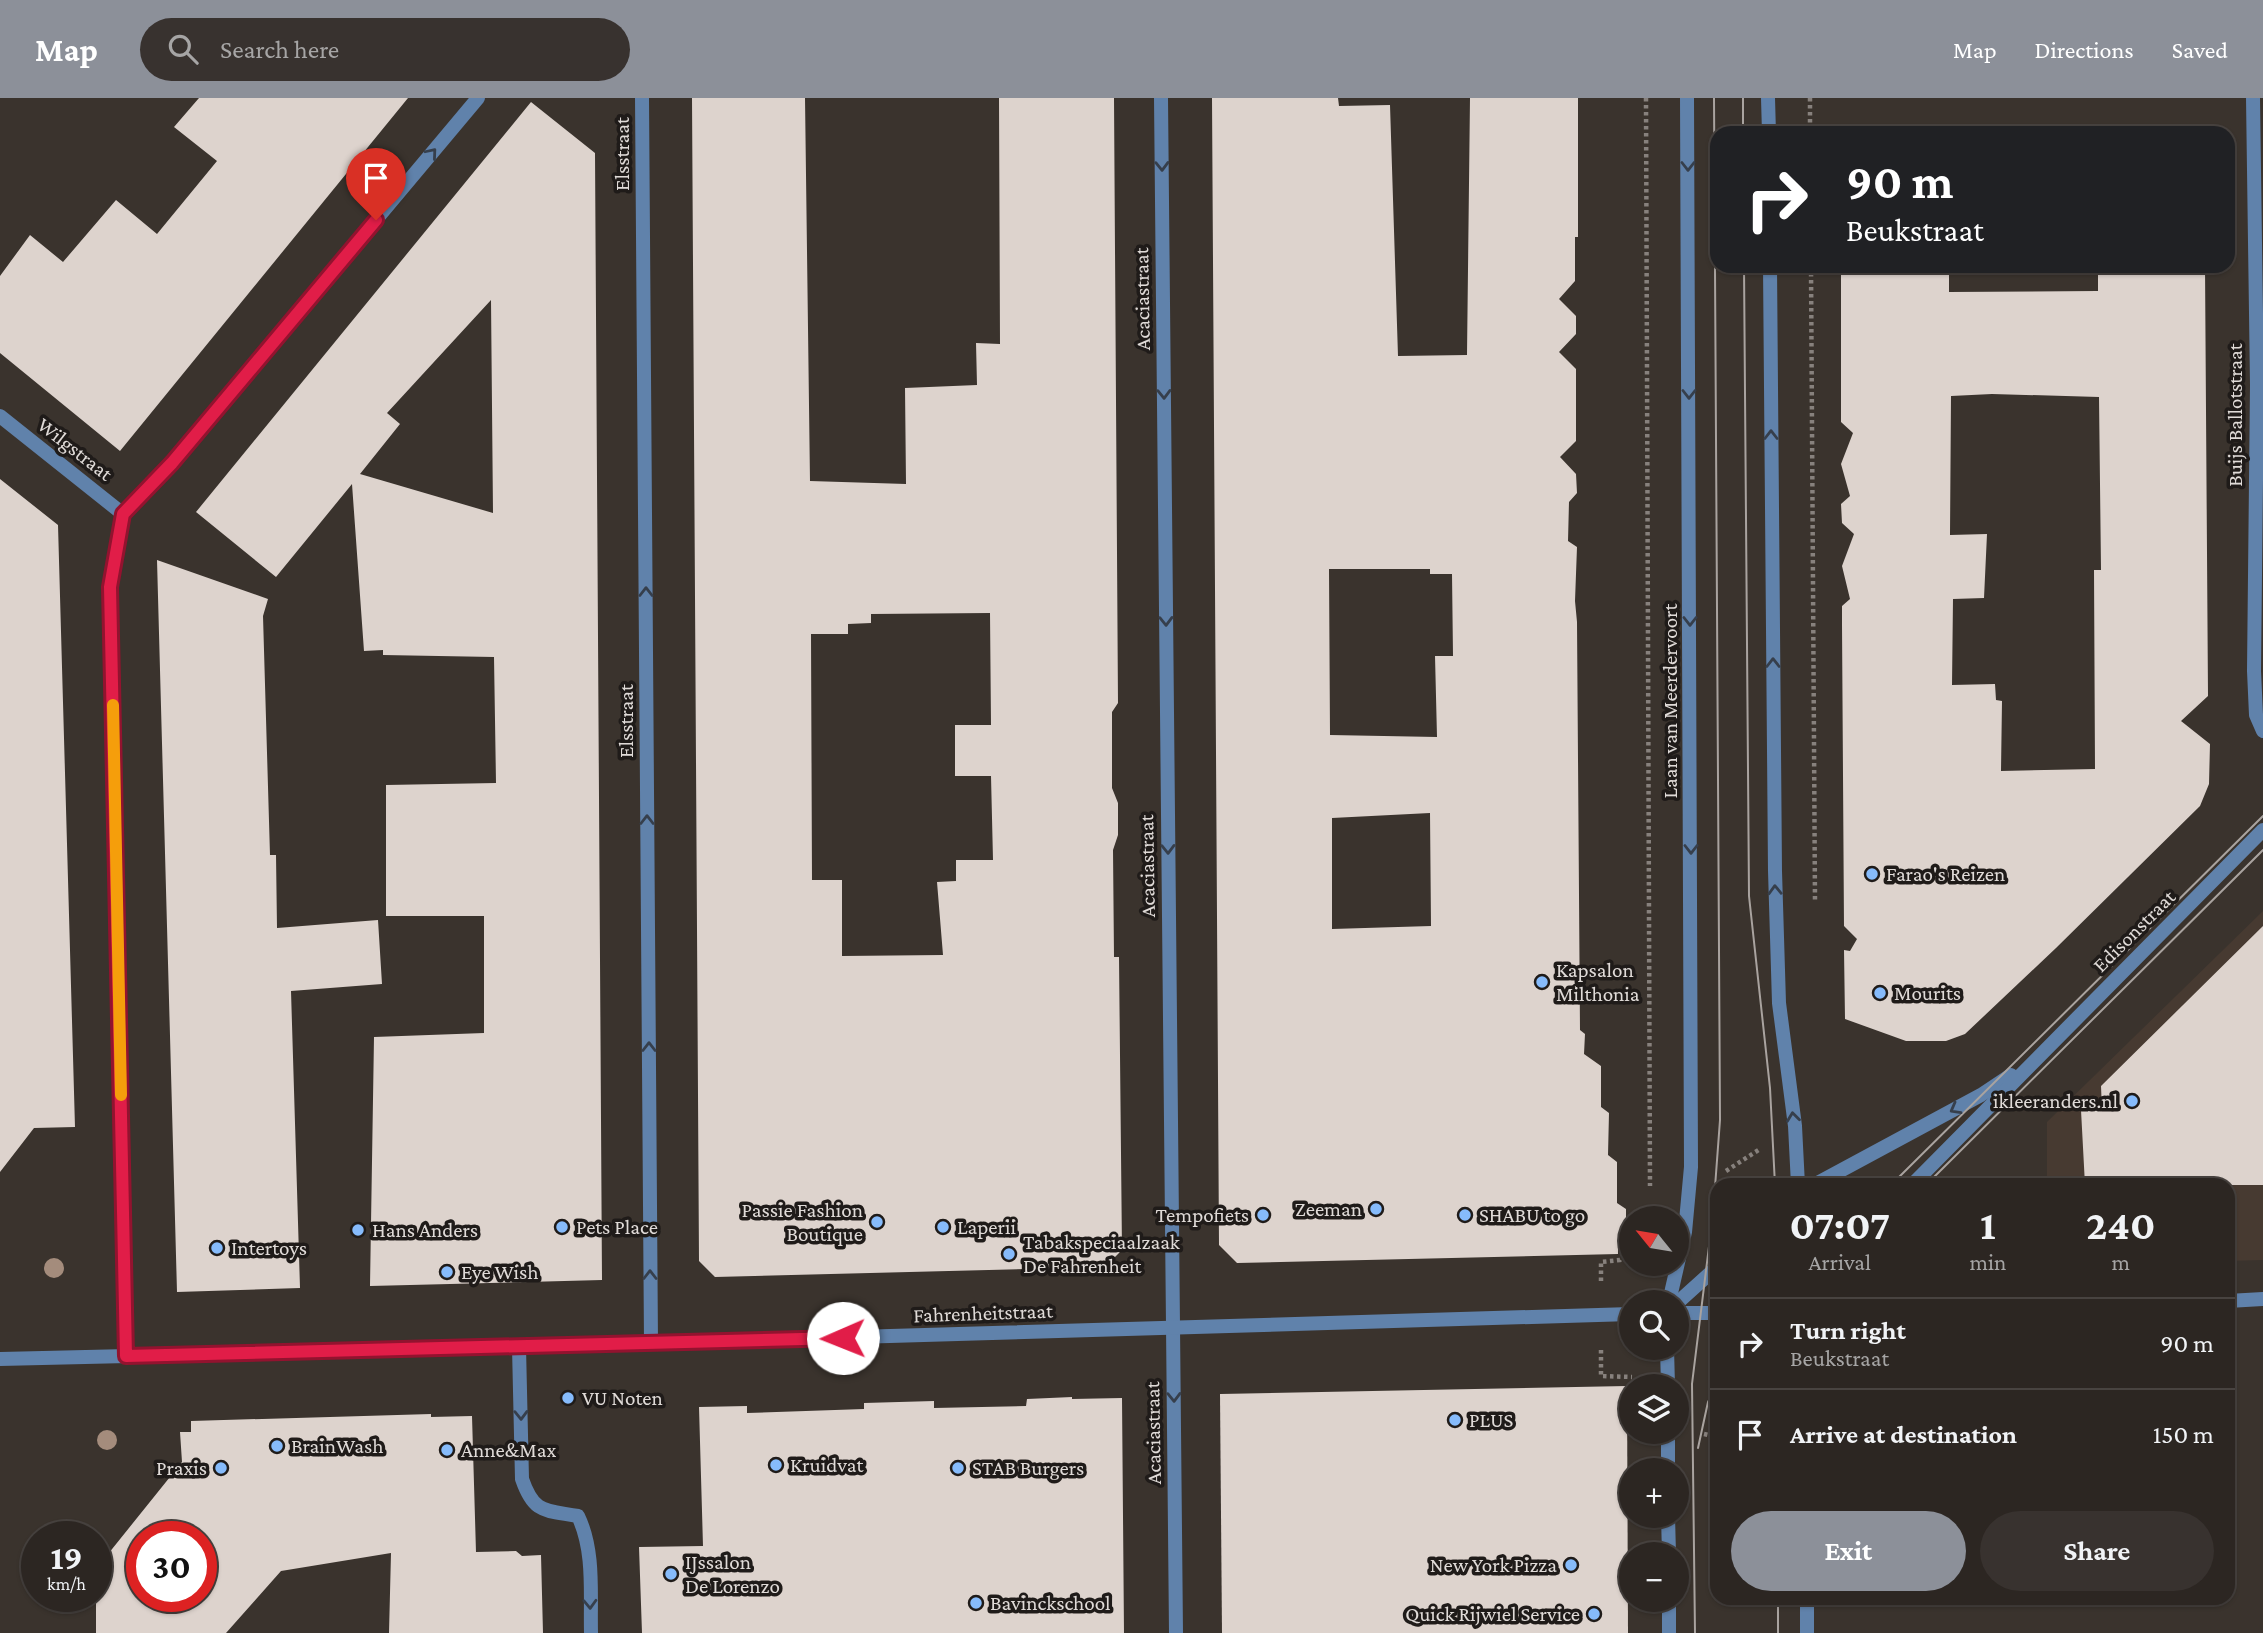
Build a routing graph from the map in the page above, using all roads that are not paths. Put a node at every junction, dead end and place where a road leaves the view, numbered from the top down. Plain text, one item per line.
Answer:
1 (478, 98) edge
2 (642, 98) edge
3 (1161, 98) edge
4 (1688, 98) edge
5 (1768, 98) edge
6 (2253, 98) edge
7 (1769, 126) edge
8 (1770, 273) edge
9 (0, 416) edge
10 (123, 514) junction
11 (2263, 731) edge
12 (2263, 830) edge
13 (2033, 1060) junction
14 (1798, 1178) edge
15 (1827, 1178) edge
16 (1919, 1178) edge
17 (1710, 1273) edge
18 (1672, 1290) edge
19 (1689, 1292) edge
20 (2263, 1299) edge
21 (2235, 1301) edge
22 (1689, 1313) edge
23 (1710, 1313) edge
24 (1619, 1314) edge
25 (1173, 1329) junction
26 (651, 1343) junction
27 (519, 1347) junction
28 (126, 1356) junction
29 (0, 1359) edge
30 (1807, 1605) edge
31 (1669, 1612) edge
32 (591, 1633) edge
33 (1176, 1633) edge
34 (1669, 1633) edge
35 (1807, 1633) edge

10 -> 1 street
26 -> 2 street, Elsstraat
3 -> 25 street, Acaciastraat
4 -> 18 street, Laan van Meerdervoort
5 - 7 street
6 - 11 street, Buijs Ballotstraat
14 -> 8 street
9 - 10 street, Wilgstraat
10 - 28 street
12 - 13 street, Edisonstraat
13 -> 15 street, Edisonstraat
13 - 16 street, Edisonstraat
17 - 19 street
20 - 21 street
22 - 23 street
24 - 25 street, Fahrenheitstraat
25 - 26 street, Fahrenheitstraat
25 -> 33 street, Acaciastraat
26 - 27 street, Fahrenheitstraat
27 - 28 street, Fahrenheitstraat
27 -> 32 street
28 - 29 street, Fahrenheitstraat
30 - 35 street
31 - 34 street

